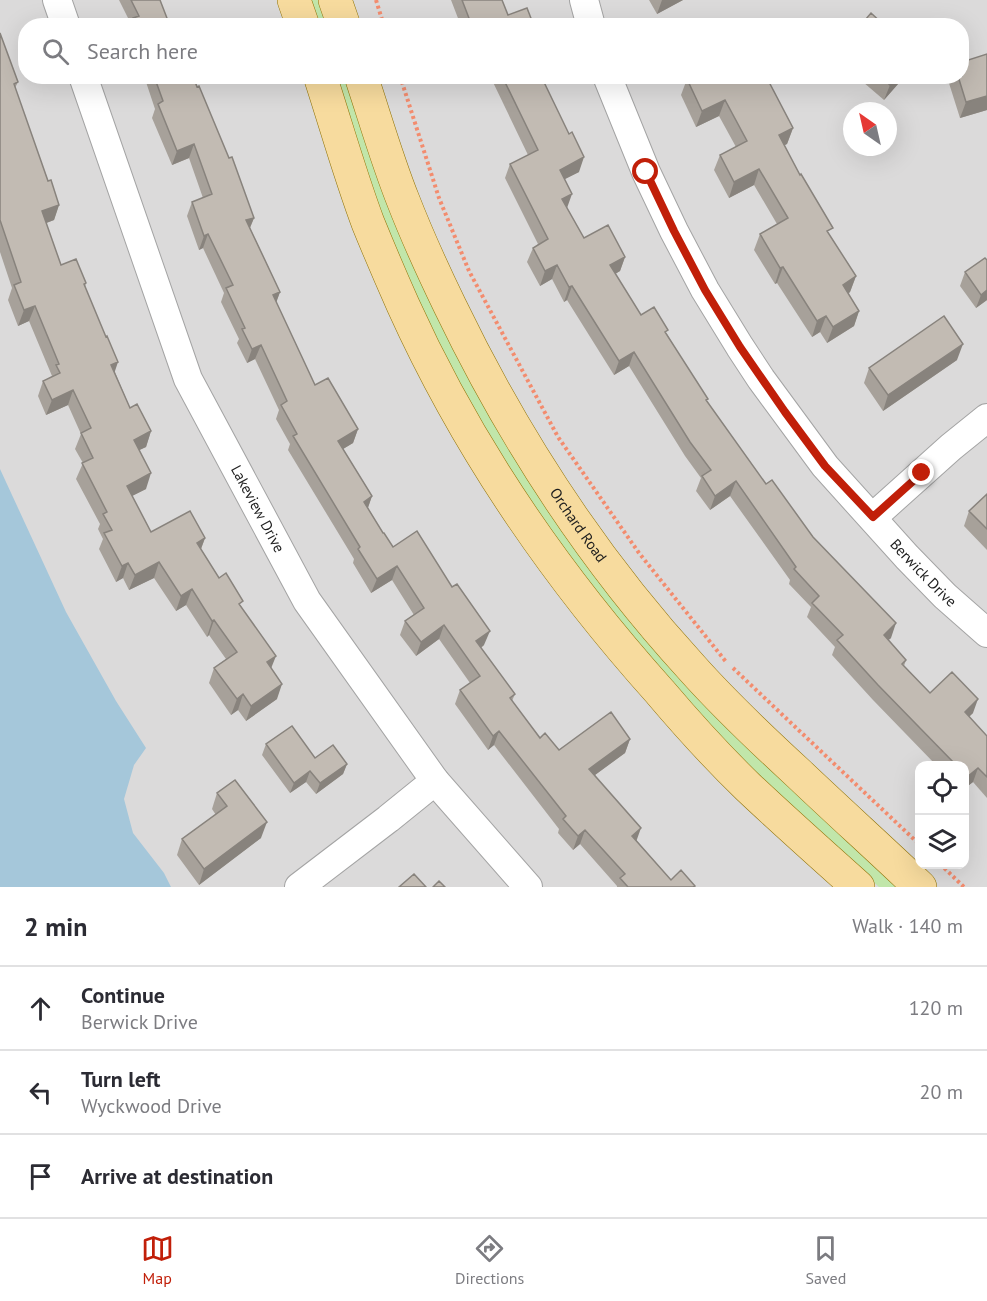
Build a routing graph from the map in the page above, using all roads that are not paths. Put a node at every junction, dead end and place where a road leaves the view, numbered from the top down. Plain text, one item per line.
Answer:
1 (57, 0) edge
2 (294, 0) edge
3 (335, 0) edge
4 (584, 0) edge
5 (63, 18) edge
6 (300, 18) edge
7 (341, 18) edge
8 (589, 18) edge
9 (86, 84) edge
10 (323, 84) edge
11 (364, 84) edge
12 (611, 84) edge
13 (987, 418) edge
14 (873, 517) junction
15 (987, 633) edge
16 (435, 782) junction
17 (299, 887) edge
18 (528, 887) edge
19 (858, 887) edge
20 (920, 887) edge

1 - 5 street
2 - 6 main road
3 - 7 main road
4 - 8 street
9 - 16 street, Lakeview Drive
10 - 19 main road
11 - 20 main road, Orchard Road
12 - 14 street, Berwick Drive
13 - 14 street
14 - 15 street, Berwick Drive
16 - 17 street
16 - 18 street, Lakeview Drive

